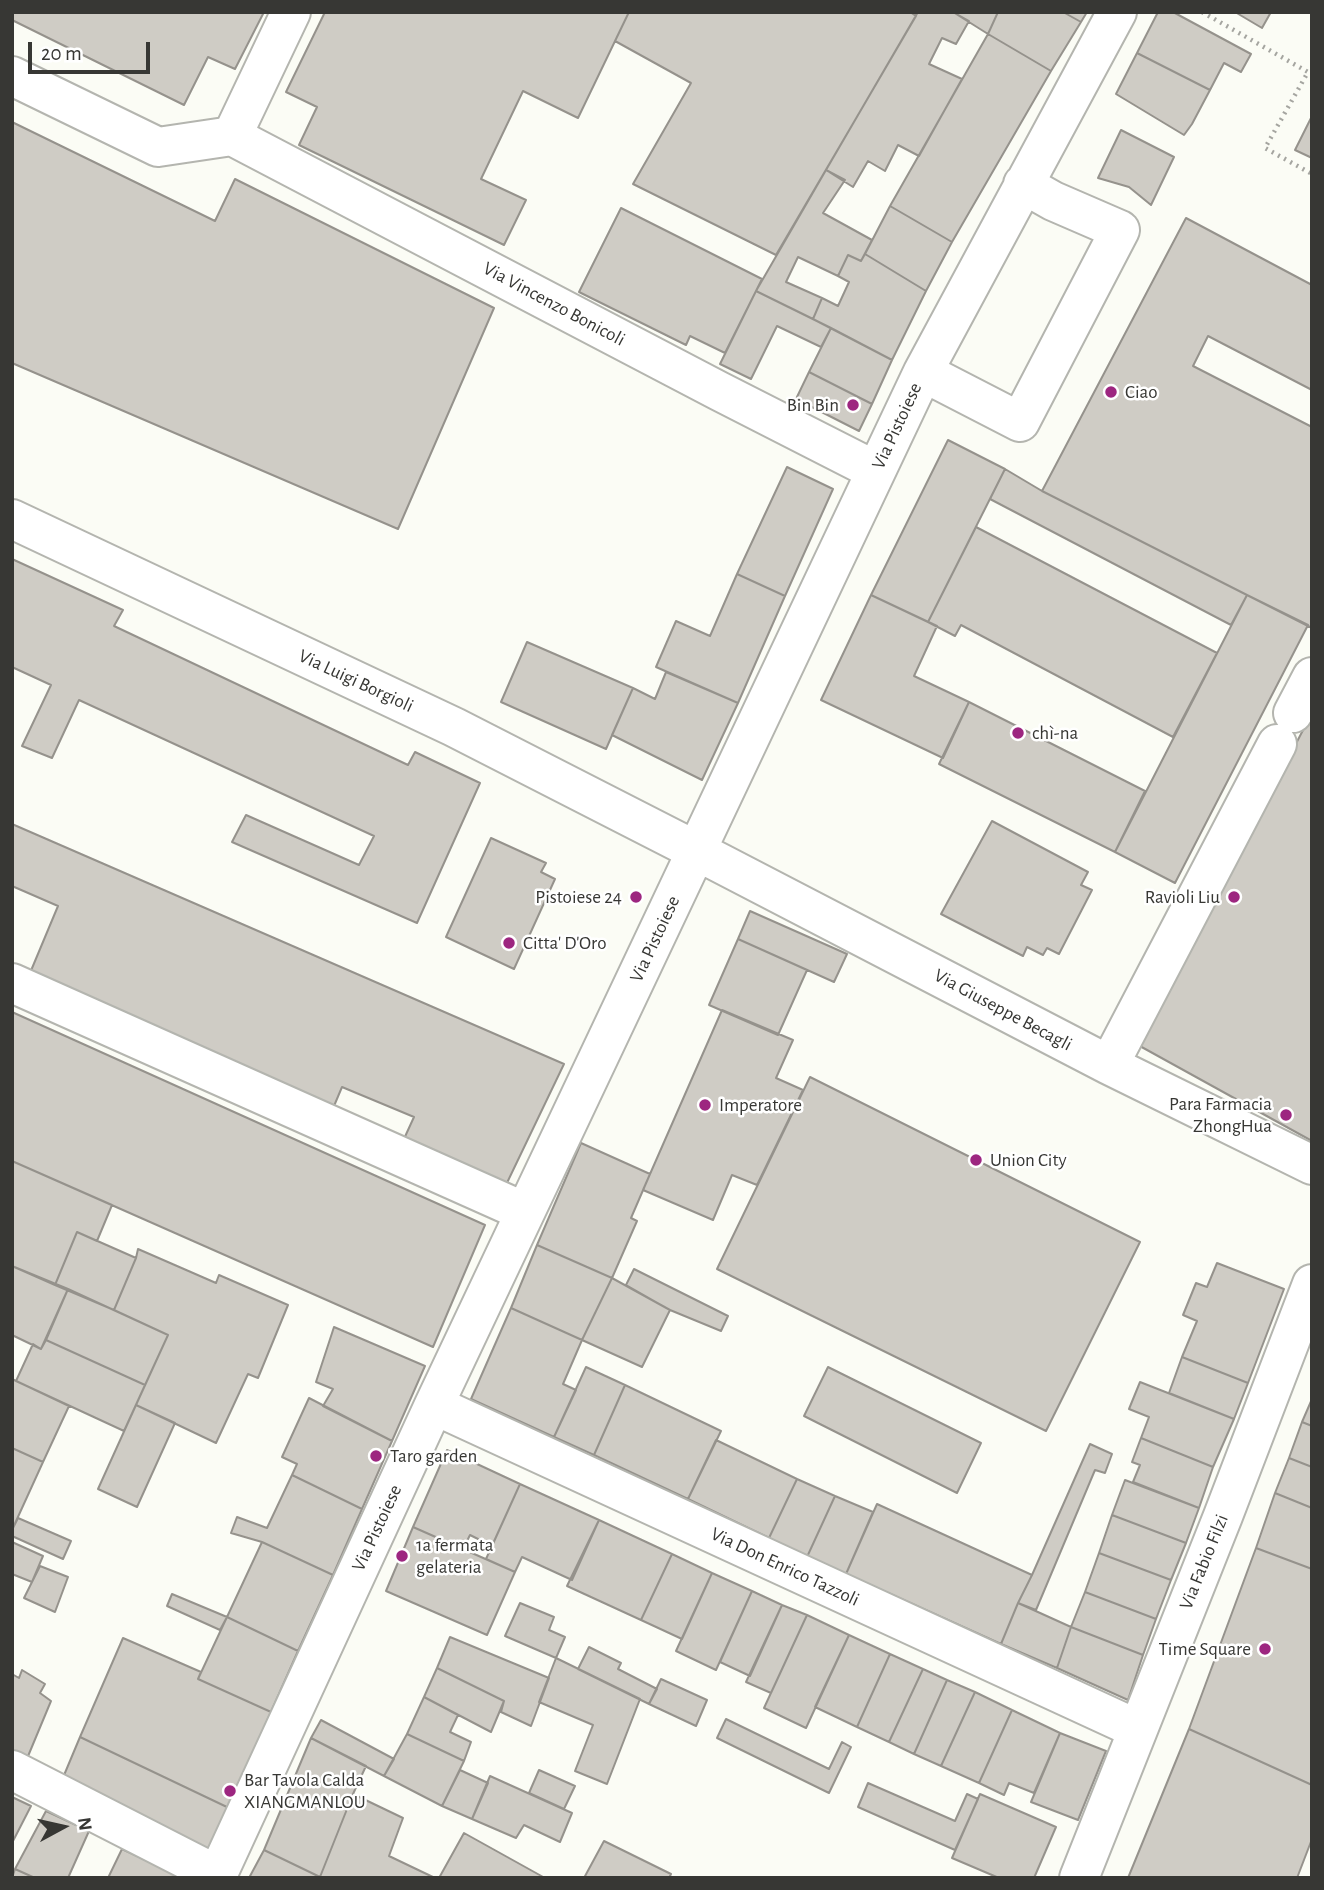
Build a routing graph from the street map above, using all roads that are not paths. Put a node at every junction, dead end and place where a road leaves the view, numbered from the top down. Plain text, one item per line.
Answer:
1 (291, 12) edge
2 (1117, 12) edge
3 (12, 76) edge
4 (232, 136) junction
5 (1023, 184) junction
6 (923, 372) junction
7 (876, 471) junction
8 (12, 519) edge
9 (1312, 677) edge
10 (696, 851) junction
11 (12, 984) edge
12 (1109, 1065) junction
13 (1312, 1165) edge
14 (525, 1212) junction
15 (1312, 1284) edge
16 (433, 1405) junction
17 (1137, 1729) junction
18 (12, 1770) edge
19 (217, 1876) edge
20 (1079, 1878) edge

1 - 4 street
2 - 5 street, Via Pistoiese
3 - 4 street
4 - 7 street, Via Vincenzo Bonicoli
5 - 6 street, Via Pistoiese
5 - 6 street
6 - 7 street, Via Pistoiese
7 - 10 street, Via Pistoiese
8 - 10 street, Via Luigi Borgioli
9 - 12 street
10 - 12 street, Via Giuseppe Becagli
10 - 14 street, Via Pistoiese
11 - 14 street
12 - 13 street, Via Giuseppe Becagli
14 - 16 street, Via Pistoiese
15 - 17 street, Via Fabio Filzi
16 - 17 street, Via Don Enrico Tazzoli
16 - 19 street, Via Pistoiese
17 - 20 street, Via Fabio Filzi
18 - 19 street

